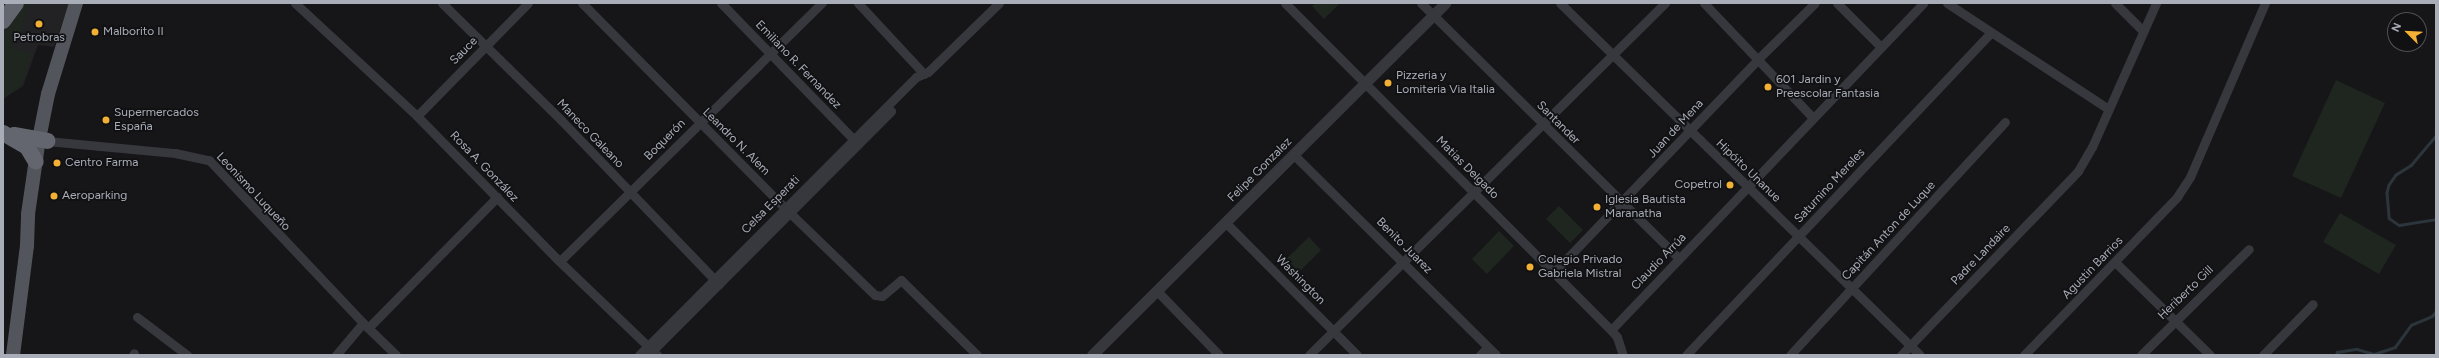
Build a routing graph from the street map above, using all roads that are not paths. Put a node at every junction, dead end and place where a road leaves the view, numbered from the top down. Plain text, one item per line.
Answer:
1 (16, 3) edge
2 (295, 3) edge
3 (442, 3) edge
4 (528, 3) edge
5 (582, 3) edge
6 (721, 3) edge
7 (822, 3) edge
8 (858, 3) edge
9 (1285, 3) edge
10 (1421, 3) edge
11 (1445, 3) edge
12 (1560, 3) edge
13 (1665, 3) edge
14 (1704, 3) edge
15 (1815, 3) edge
16 (1837, 3) edge
17 (1924, 3) edge
18 (1947, 3) edge
19 (2116, 3) edge
20 (2156, 3) edge
21 (996, 4) edge
22 (2264, 4) edge
23 (80, 6) edge
24 (1433, 15) junction
25 (3, 21) edge
26 (2143, 31) junction
27 (1991, 32) junction
28 (485, 46) junction
29 (1881, 47) junction
30 (1611, 54) junction
31 (770, 55) junction
32 (1759, 58) junction
33 (923, 75) junction
34 (1365, 82) junction
35 (2107, 108) junction
36 (417, 116) junction
37 (1812, 117) junction
38 (700, 122) junction
39 (2005, 122) dead end
40 (1542, 125) junction
41 (1690, 131) junction
42 (3, 133) edge
43 (43, 140) junction
44 (856, 142) junction
45 (1294, 154) junction
46 (36, 162) junction
47 (1747, 187) junction
48 (630, 192) junction
49 (1474, 192) junction
50 (497, 197) junction
51 (1622, 203) junction
52 (787, 211) junction
53 (1226, 222) junction
54 (1798, 237) junction
55 (27, 246) junction
56 (2249, 250) dead end
57 (1679, 258) junction
58 (560, 261) junction
59 (1403, 262) junction
60 (2115, 262) junction
61 (1554, 272) junction
62 (717, 282) junction
63 (1852, 289) junction
64 (1156, 291) junction
65 (2313, 304) dead end
66 (136, 317) dead end
67 (2175, 320) junction
68 (365, 326) junction
69 (1611, 330) junction
70 (1333, 331) junction
71 (1910, 346) junction
72 (1488, 347) junction
73 (651, 352) edge
74 (1094, 354) edge
75 (13, 355) edge
76 (187, 355) edge
77 (336, 355) edge
78 (396, 355) edge
79 (639, 355) edge
80 (977, 355) edge
81 (1219, 355) edge
82 (1309, 355) edge
83 (1357, 355) edge
84 (1480, 355) edge
85 (1496, 355) edge
86 (1623, 355) edge
87 (1686, 355) edge
88 (1790, 355) edge
89 (1901, 355) edge
90 (1920, 355) edge
91 (2024, 355) edge
92 (2141, 355) edge
93 (2210, 355) edge
94 (2263, 355) edge

1 - 25 highway
2 - 36 street, Rosa A. González
3 - 28 street, Maneco Galeano
4 - 28 street, Sauce
5 - 38 street, Leandro N. Alem
6 - 31 street, Emiliano R. Fernandez
7 - 31 street, Boquerón
8 - 33 street
9 - 34 street, Matias Delgado
10 - 24 street, Santander
11 - 24 street, Felipe Gonzalez
12 - 30 street, Hipóito Unanue
13 - 30 street
14 - 32 street
15 - 32 street, Juan de Mena
16 - 29 street
17 - 29 street, Claudio Arrúa
18 - 27 street
19 - 26 street
20 - 26 street, Padre Landaire
21 - 33 street, Celsa Esperati
22 - 60 street, Agustin Barrios
23 - 43 main road
24 - 34 street, Felipe Gonzalez
24 - 40 street, Santander
26 - 35 street, Padre Landaire
27 - 35 street
27 - 54 street, Saturnino Mereles
28 - 36 street, Sauce
28 - 48 street, Maneco Galeano
29 - 37 street, Claudio Arrúa
30 - 40 street
30 - 41 street, Hipóito Unanue
31 - 38 street, Boquerón
31 - 44 street, Emiliano R. Fernandez
32 - 37 street
32 - 41 street, Juan de Mena
33 - 44 street, Celsa Esperati
34 - 45 street, Felipe Gonzalez
34 - 49 street, Matias Delgado
35 - 71 street, Padre Landaire
36 - 50 street, Rosa A. González
37 - 47 street, Claudio Arrúa
38 - 48 street, Boquerón
38 - 52 street, Leandro N. Alem
39 - 63 street, Capitán Anton de Luque
40 - 49 street
40 - 51 street, Santander
41 - 47 street, Hipóito Unanue
41 - 51 street, Juan de Mena
42 - 43 highway
42 - 46 highway
43 - 46 main road
43 - 55 main road
43 - 68 street, Leonismo Luqueño
44 - 52 street, Celsa Esperati
45 - 53 street, Felipe Gonzalez
45 - 59 street, Benito Juarez
46 - 55 main road
47 - 54 street, Hipóito Unanue
47 - 57 street, Claudio Arrúa
48 - 58 street, Boquerón
48 - 62 street, Maneco Galeano
49 - 59 street
49 - 61 street, Matias Delgado
50 - 58 street, Rosa A. González
50 - 68 street
51 - 57 street, Santander
51 - 61 street, Juan de Mena
52 - 62 street, Celsa Esperati
52 - 80 street, Leandro N. Alem
53 - 64 street, Felipe Gonzalez
53 - 70 street, Washington
54 - 63 street, Hipóito Unanue
54 - 87 street, Saturnino Mereles
55 - 75 main road
56 - 67 street, Heriberto Gill
57 - 69 street, Claudio Arrúa
58 - 73 street, Rosa A. González
59 - 70 street
59 - 72 street, Benito Juarez
60 - 67 street
60 - 91 street, Agustin Barrios
61 - 69 street, Matias Delgado
62 - 73 street, Celsa Esperati
63 - 71 street, Hipóito Unanue
63 - 88 street, Capitán Anton de Luque
64 - 74 street, Felipe Gonzalez
64 - 81 street
65 - 94 street
66 - 76 street
67 - 92 street, Heriberto Gill
67 - 93 street
68 - 77 street
68 - 78 street, Leonismo Luqueño
69 - 86 street, Matias Delgado
70 - 82 street
70 - 83 street, Washington
71 - 89 street, Padre Landaire
71 - 90 street, Hipóito Unanue
72 - 84 street
72 - 85 street, Benito Juarez
73 - 79 street, Celsa Esperati

